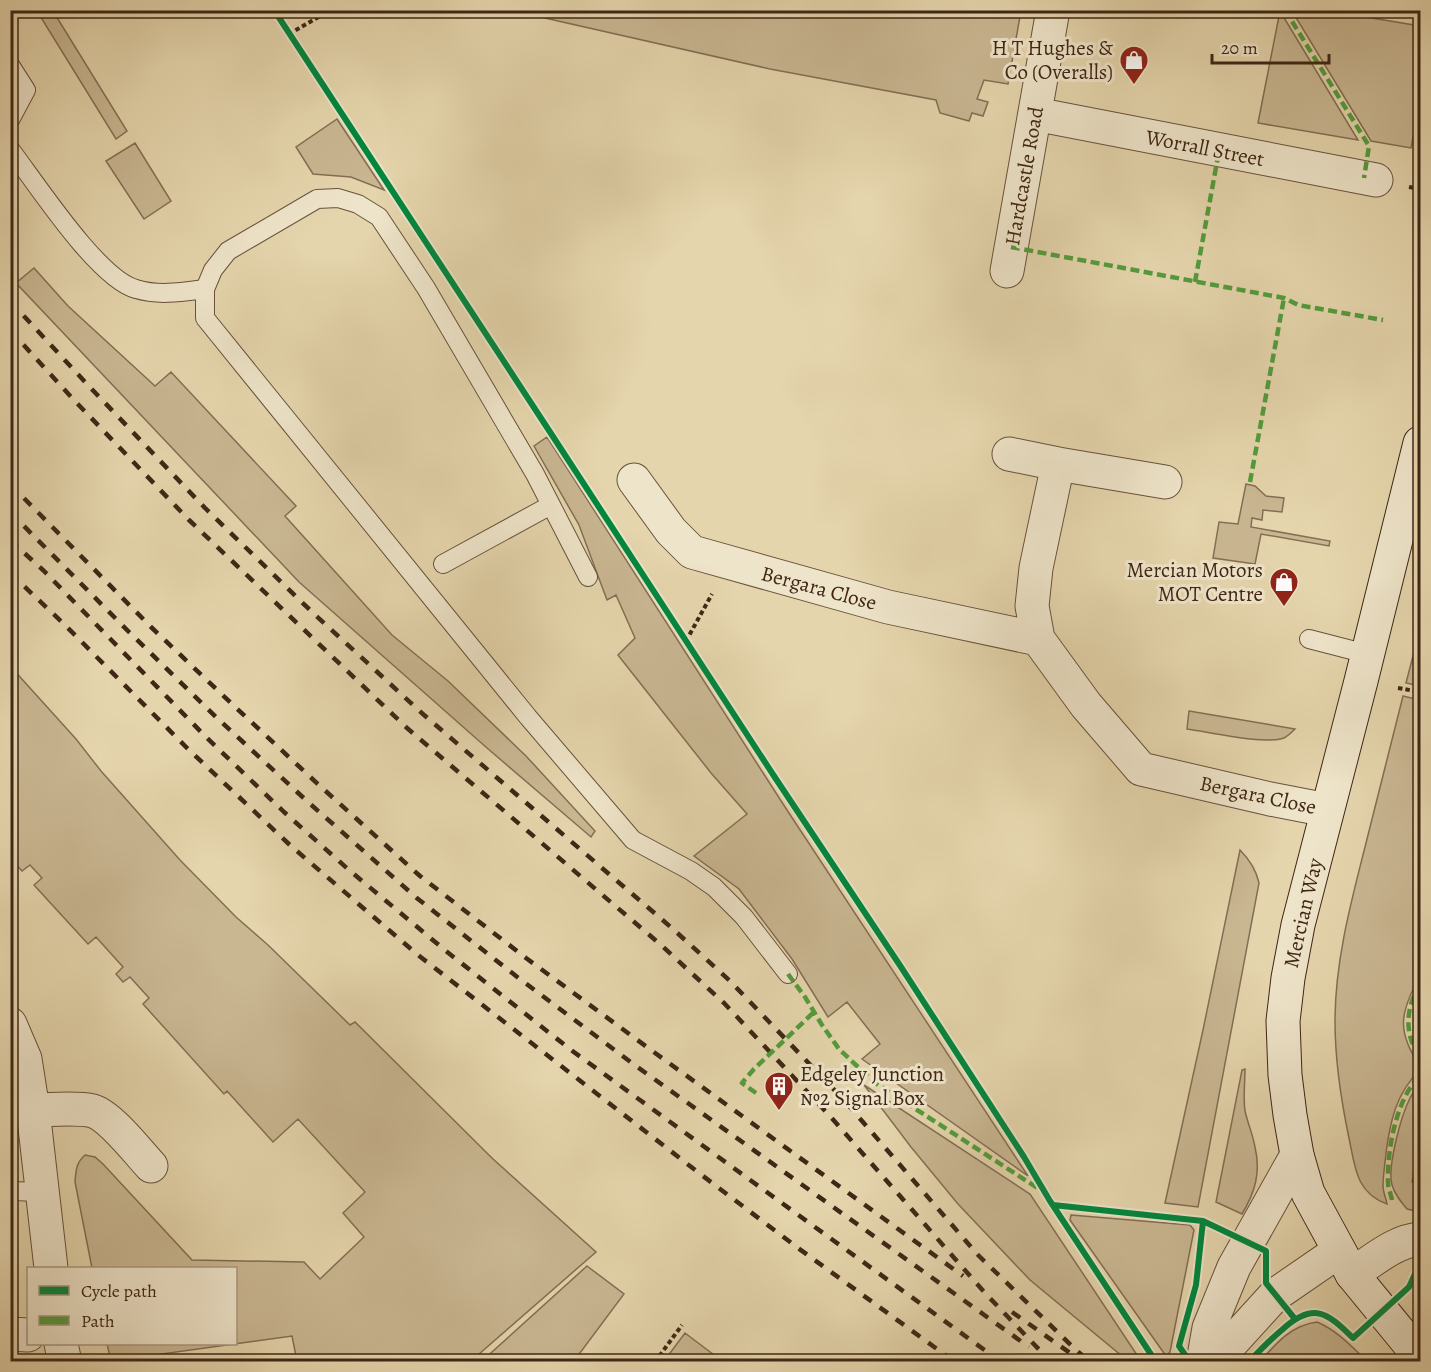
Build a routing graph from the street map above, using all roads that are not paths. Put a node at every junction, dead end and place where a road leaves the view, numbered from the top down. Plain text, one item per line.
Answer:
1 (1053, 10) edge
2 (10, 64) edge
3 (1035, 114) junction
4 (10, 120) edge
5 (10, 149) edge
6 (1376, 180) dead end
7 (1007, 271) dead end
8 (205, 289) junction
9 (1420, 443) edge
10 (1009, 454) dead end
11 (1058, 464) junction
12 (634, 480) dead end
13 (1165, 482) dead end
14 (551, 505) junction
15 (443, 564) dead end
16 (588, 577) dead end
17 (1038, 639) junction
18 (1309, 639) dead end
19 (1367, 654) junction
20 (1327, 810) junction
21 (788, 974) dead end
22 (10, 1024) edge
23 (33, 1110) junction
24 (1297, 1155) junction
25 (151, 1166) dead end
26 (26, 1191) edge
27 (1420, 1239) edge
28 (1346, 1262) junction
29 (50, 1267) edge
30 (10, 1334) edge
31 (27, 1335) edge
32 (61, 1345) edge
33 (1420, 1357) edge
34 (65, 1362) edge
35 (1203, 1362) edge
36 (1214, 1362) edge

1 - 3 street, Hardcastle Road
2 - 4 lane
3 - 6 street, Worrall Street
3 - 7 street, Hardcastle Road
5 - 8 lane
8 - 14 lane
8 - 21 lane
9 - 19 street, Mercian Way
10 - 11 street
11 - 13 street
11 - 17 street, Bergara Close
12 - 17 street, Bergara Close
14 - 15 lane
14 - 16 lane
17 - 20 street, Bergara Close
18 - 19 lane
19 - 20 street, Mercian Way
20 - 24 street, Mercian Way
22 - 23 street
23 - 25 street
23 - 26 street
24 - 28 street, Mercian Way
24 - 35 street
26 - 29 street
27 - 28 street
28 - 33 street, Mercian Way
28 - 36 street
30 - 31 street
32 - 34 street

